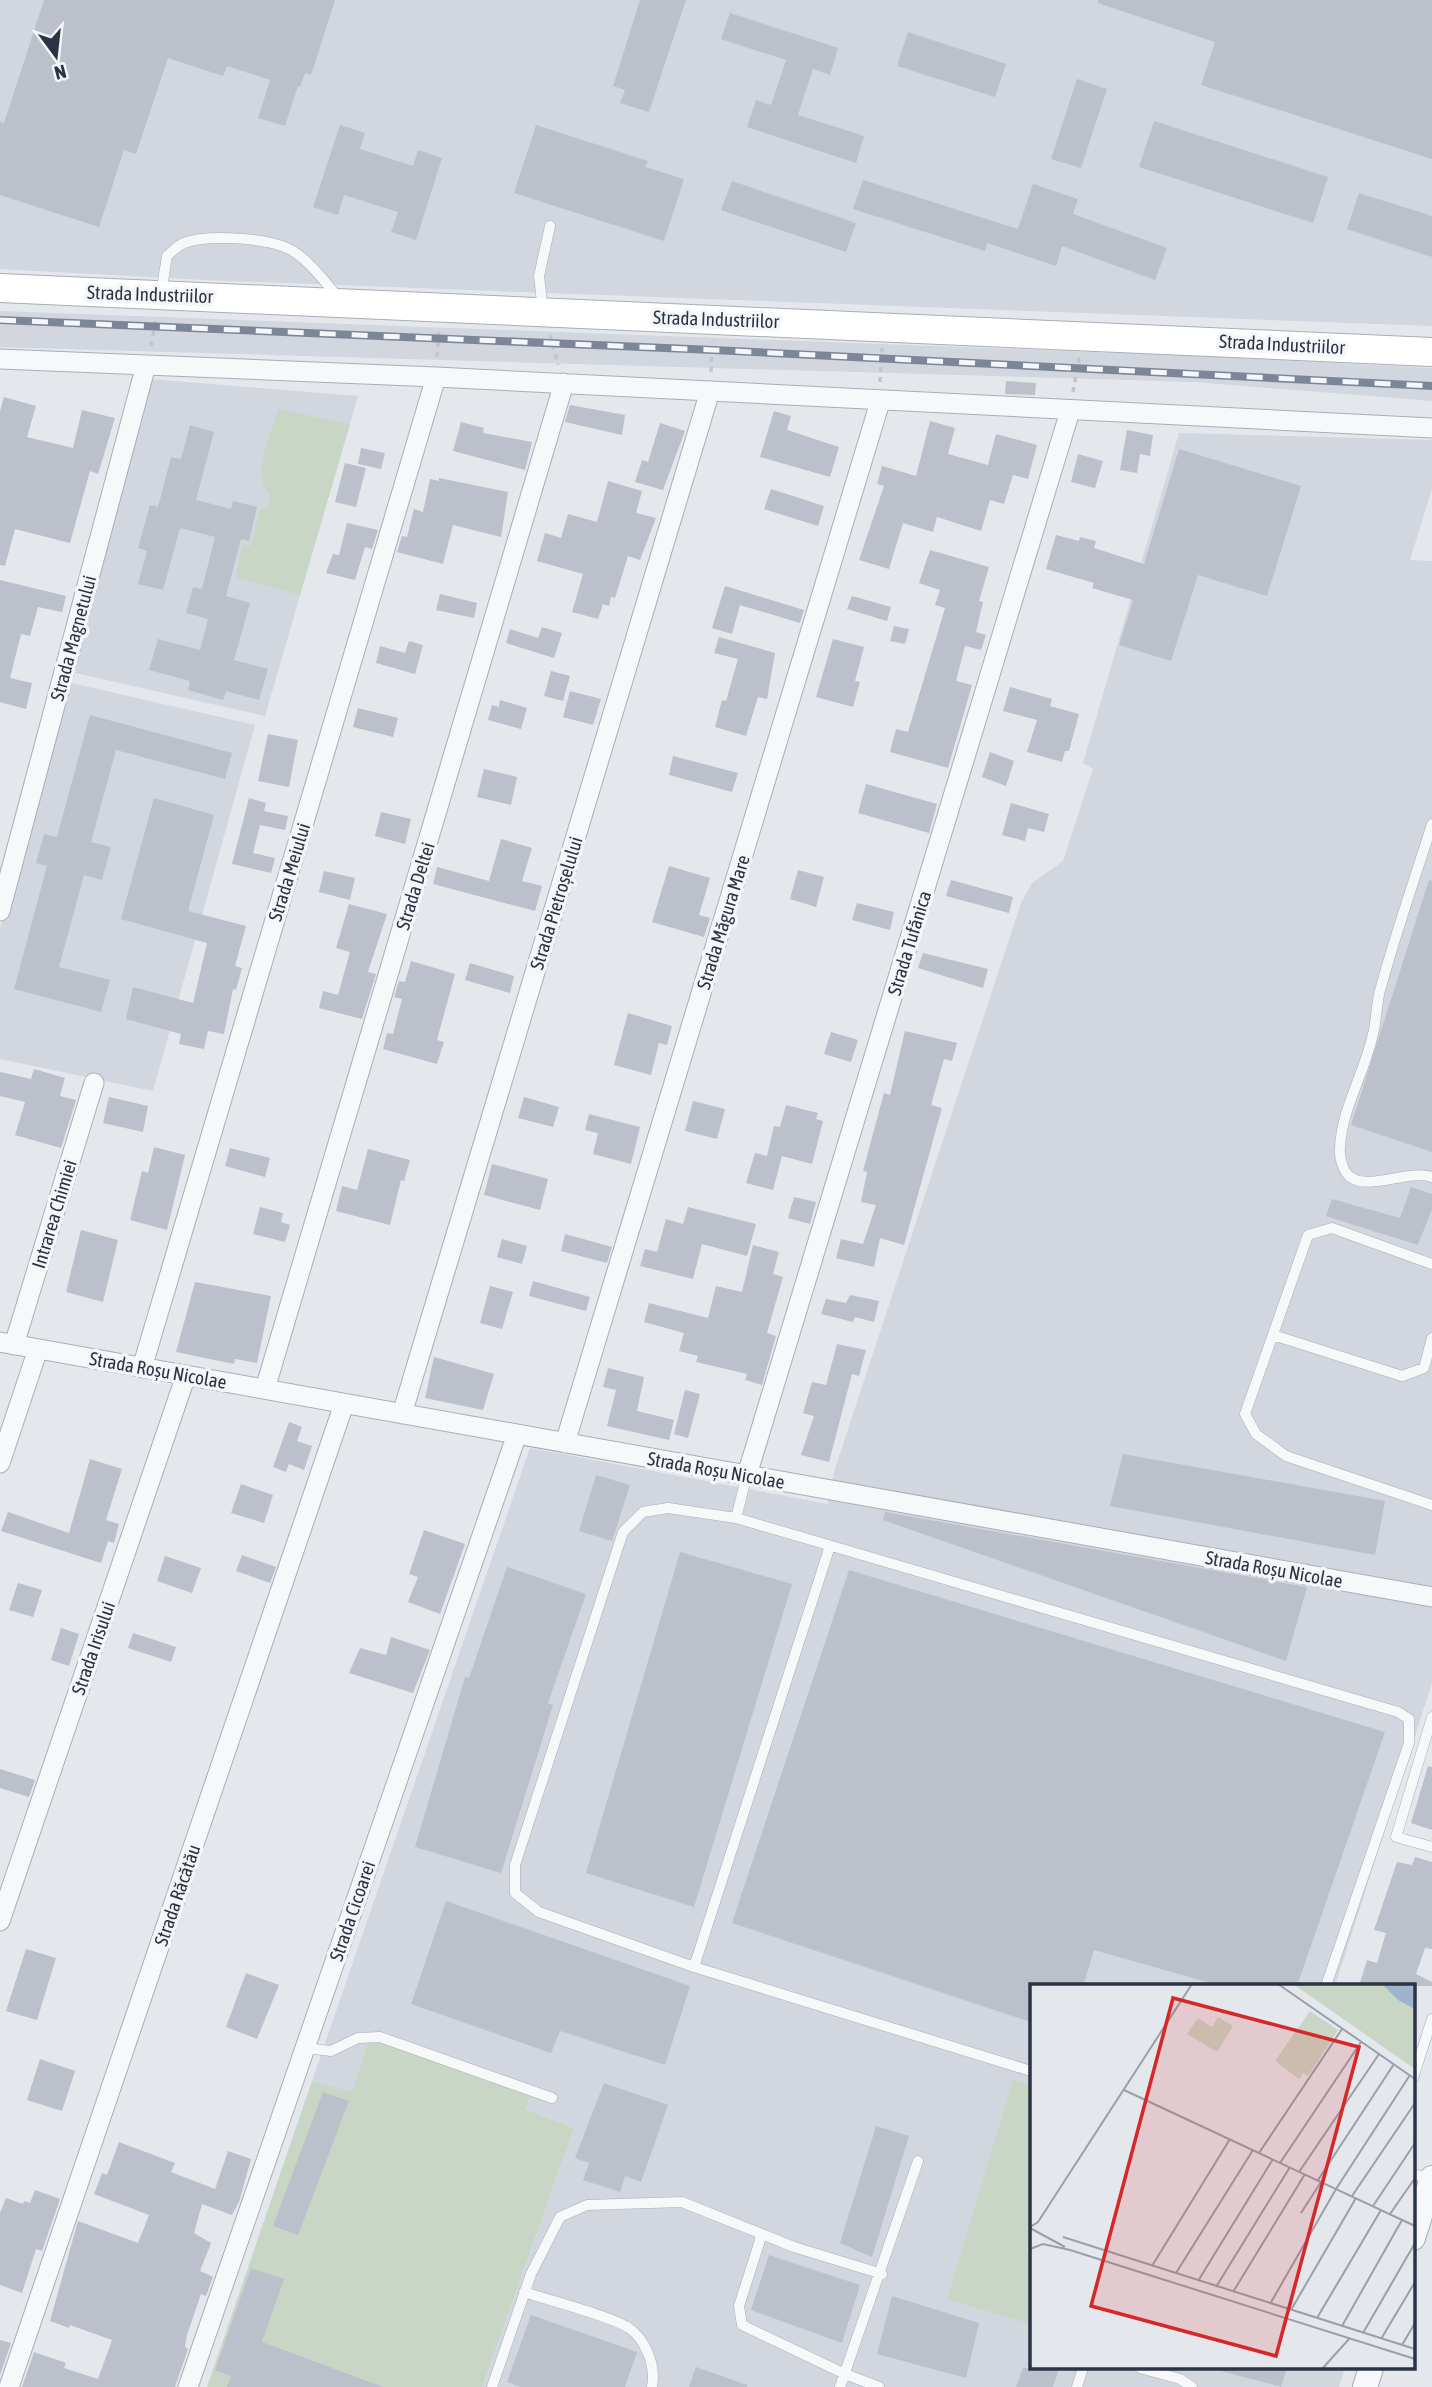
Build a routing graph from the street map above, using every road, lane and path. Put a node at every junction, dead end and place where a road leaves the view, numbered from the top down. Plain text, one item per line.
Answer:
1 (550, 226) dead end
2 (0, 288) edge
3 (161, 295) junction
4 (343, 303) junction
5 (443, 307) junction
6 (544, 311) junction
7 (709, 318) junction
8 (888, 326) junction
9 (1086, 334) junction
10 (1432, 352) edge
11 (0, 359) edge
12 (146, 365) junction
13 (436, 377) junction
14 (564, 383) junction
15 (710, 391) junction
16 (880, 402) junction
17 (1070, 411) junction
18 (1432, 428) edge
19 (1432, 824) edge
20 (0, 911) edge
21 (94, 1083) dead end
22 (1432, 1177) edge
23 (1432, 1264) edge
24 (1273, 1335) junction
25 (1432, 1338) edge
26 (7, 1343) edge
27 (38, 1349) junction
28 (142, 1368) junction
29 (186, 1376) junction
30 (265, 1389) junction
31 (344, 1404) junction
32 (402, 1414) junction
33 (516, 1434) junction
34 (565, 1443) junction
35 (0, 1462) edge
36 (747, 1475) junction
37 (1432, 1505) edge
38 (736, 1518) junction
39 (830, 1546) junction
40 (1432, 1597) edge
41 (1432, 1717) edge
42 (1432, 1847) edge
43 (0, 1922) edge
44 (694, 1967) junction
45 (1327, 1984) edge
46 (1432, 2019) edge
47 (305, 2048) junction
48 (1030, 2071) edge
49 (1414, 2075) edge
50 (552, 2098) dead end
51 (918, 2161) dead end
52 (1426, 2185) edge
53 (762, 2234) junction
54 (1414, 2234) edge
55 (881, 2274) junction
56 (524, 2292) junction
57 (1082, 2370) edge
58 (1147, 2370) edge
59 (1370, 2370) edge
60 (845, 2374) junction
61 (9, 2387) edge
62 (188, 2387) edge
63 (492, 2387) edge
64 (652, 2387) edge
65 (840, 2387) edge
66 (880, 2387) edge
67 (1077, 2387) edge
68 (1192, 2387) edge
69 (1364, 2387) edge

1 - 6 lane
2 - 3 main road, Strada Industriilor
3 - 4 main road, Strada Industriilor
3 - 4 lane
3 - 12 path
4 - 5 main road, Strada Industriilor
5 - 6 main road, Strada Industriilor
5 - 13 path
6 - 7 main road, Strada Industriilor
6 - 14 path
7 - 8 main road, Strada Industriilor
7 - 15 path
8 - 9 main road, Strada Industriilor
8 - 16 path
9 - 10 main road, Strada Industriilor
9 - 17 path
11 - 12 street
12 - 13 street
12 - 20 street, Strada Magnetului
13 - 14 street
13 - 28 street, Strada Meiului
14 - 15 street
14 - 30 street, Strada Deltei
15 - 16 street
15 - 32 street, Strada Pietroșelului
16 - 17 street
16 - 34 street, Strada Măgura Mare
17 - 18 street
17 - 36 street, Strada Tufănica
19 - 22 lane
21 - 26 street, Intrarea Chimiei
23 - 24 lane
24 - 25 lane
24 - 37 lane
26 - 27 street, Strada Roșu Nicolae
27 - 28 street, Strada Roșu Nicolae
27 - 35 street
28 - 29 street, Strada Roșu Nicolae
29 - 30 street, Strada Roșu Nicolae
29 - 43 street, Strada Irisului
30 - 31 street, Strada Roșu Nicolae
31 - 32 street, Strada Roșu Nicolae
31 - 61 street, Strada Răcătău
32 - 33 street, Strada Roșu Nicolae
33 - 34 street, Strada Roșu Nicolae
33 - 47 street, Strada Cicoarei
34 - 36 street, Strada Roșu Nicolae
36 - 38 lane
36 - 40 street, Strada Roșu Nicolae
38 - 39 lane
38 - 44 lane
39 - 44 lane
39 - 45 lane
41 - 42 lane
44 - 48 lane
46 - 49 lane
47 - 50 lane
47 - 62 street, Strada Cicoarei
51 - 55 lane
52 - 54 street
53 - 55 lane
53 - 56 lane
53 - 60 lane
55 - 60 lane
56 - 63 lane
56 - 64 lane
57 - 67 lane
58 - 68 lane
59 - 69 street
60 - 65 lane
60 - 66 lane

